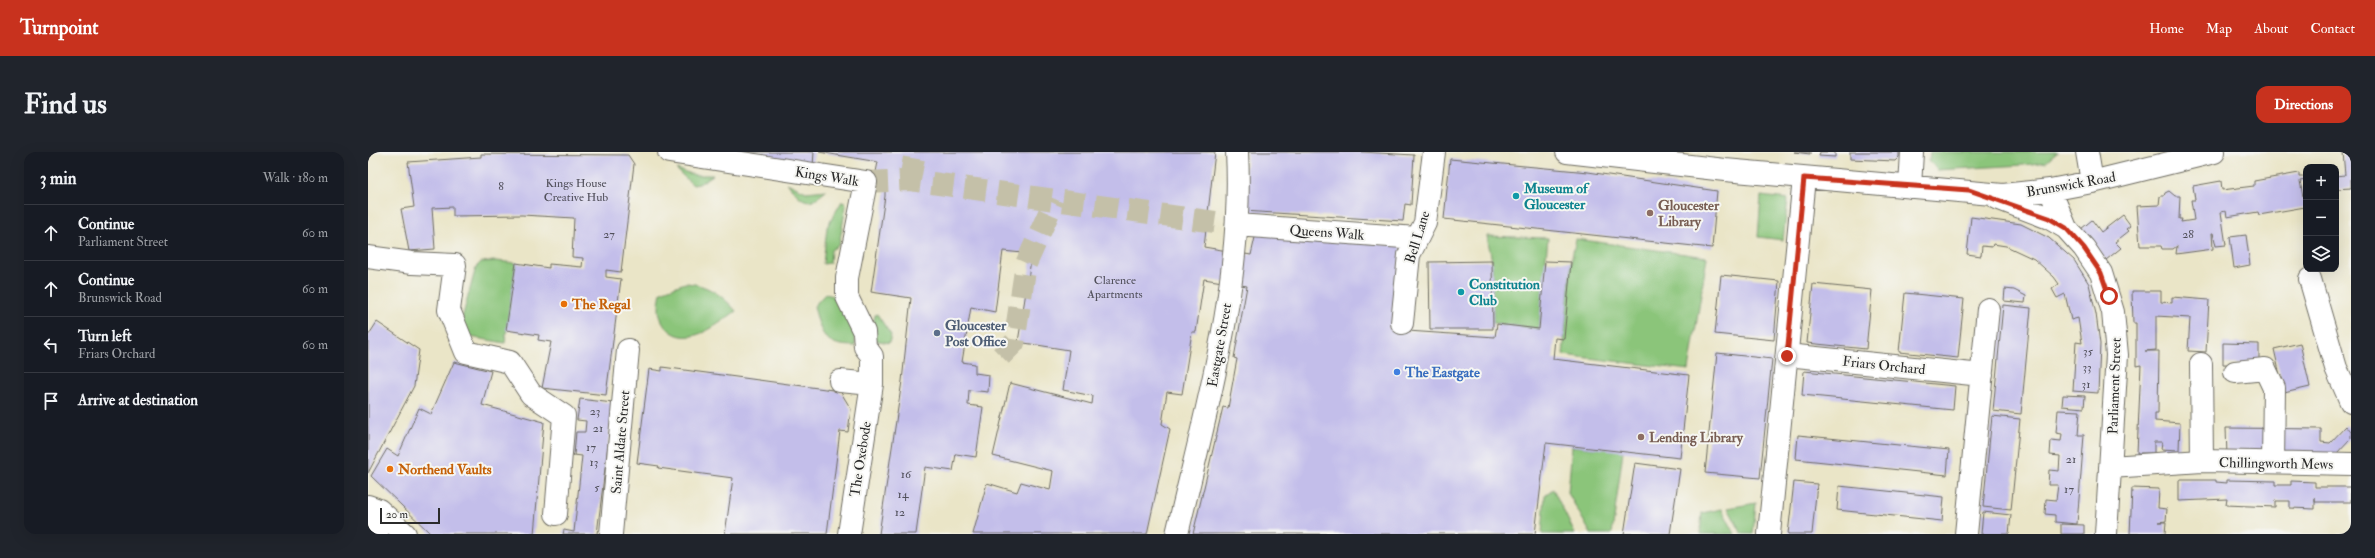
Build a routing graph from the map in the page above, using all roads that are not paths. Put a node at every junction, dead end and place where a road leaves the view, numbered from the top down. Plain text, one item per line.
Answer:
1 (669, 152) edge
2 (1237, 152) edge
3 (1434, 152) edge
4 (1567, 152) edge
5 (1912, 152) edge
6 (2088, 152) edge
7 (2214, 152) edge
8 (1635, 156) edge
9 (1804, 178) junction
10 (866, 182) joint
11 (2092, 182) junction
12 (1910, 187) junction
13 (2050, 190) junction
14 (1984, 194) junction
15 (1237, 225) junction
16 (2066, 228) junction
17 (1417, 238) junction
18 (368, 257) edge
19 (2310, 279) dead end
20 (1988, 309) dead end
21 (1402, 323) dead end
22 (628, 350) dead end
23 (1787, 356) junction
24 (2201, 364) dead end
25 (2235, 372) dead end
26 (1982, 375) junction
27 (840, 381) dead end
28 (872, 384) junction
29 (2351, 402) edge
30 (2202, 461) junction
31 (2273, 462) junction
32 (2351, 464) edge
33 (2110, 467) junction
34 (368, 506) edge
35 (556, 514) dead end
36 (368, 526) edge
37 (377, 534) edge
38 (405, 534) edge
39 (611, 534) edge
40 (849, 534) edge
41 (1177, 534) edge
42 (1769, 534) edge
43 (1966, 534) edge
44 (2106, 534) edge

1 - 10 street, Kings Walk
2 - 15 street, Eastgate Street
3 - 17 street, Bell Lane
4 - 8 street, Brunswick Road
5 - 12 street
6 - 11 street
7 - 11 street, Brunswick Road
8 - 9 street, Brunswick Road
9 - 12 street, Brunswick Road
9 - 23 street
10 - 28 street, The Oxebode
11 - 13 street, Brunswick Road
12 - 14 street, Brunswick Road
13 - 14 street, Brunswick Road
13 - 16 street, Parliament Street
14 - 16 street, Parliament Street
15 - 17 street, Queens Walk
15 - 41 street, Eastgate Street
16 - 33 street, Parliament Street
17 - 21 street, Bell Lane
18 - 35 street
19 - 29 street
20 - 26 street
22 - 39 street, Saint Aldate Street
23 - 26 street, Friars Orchard
23 - 42 street
24 - 30 street, Chillingworth Mews
25 - 31 street
26 - 43 street
27 - 28 street
28 - 40 street, The Oxebode
30 - 31 street, Chillingworth Mews
30 - 33 street, Chillingworth Mews
31 - 32 street, Chillingworth Mews
33 - 44 street, Parliament Street
34 - 38 street
36 - 37 street

